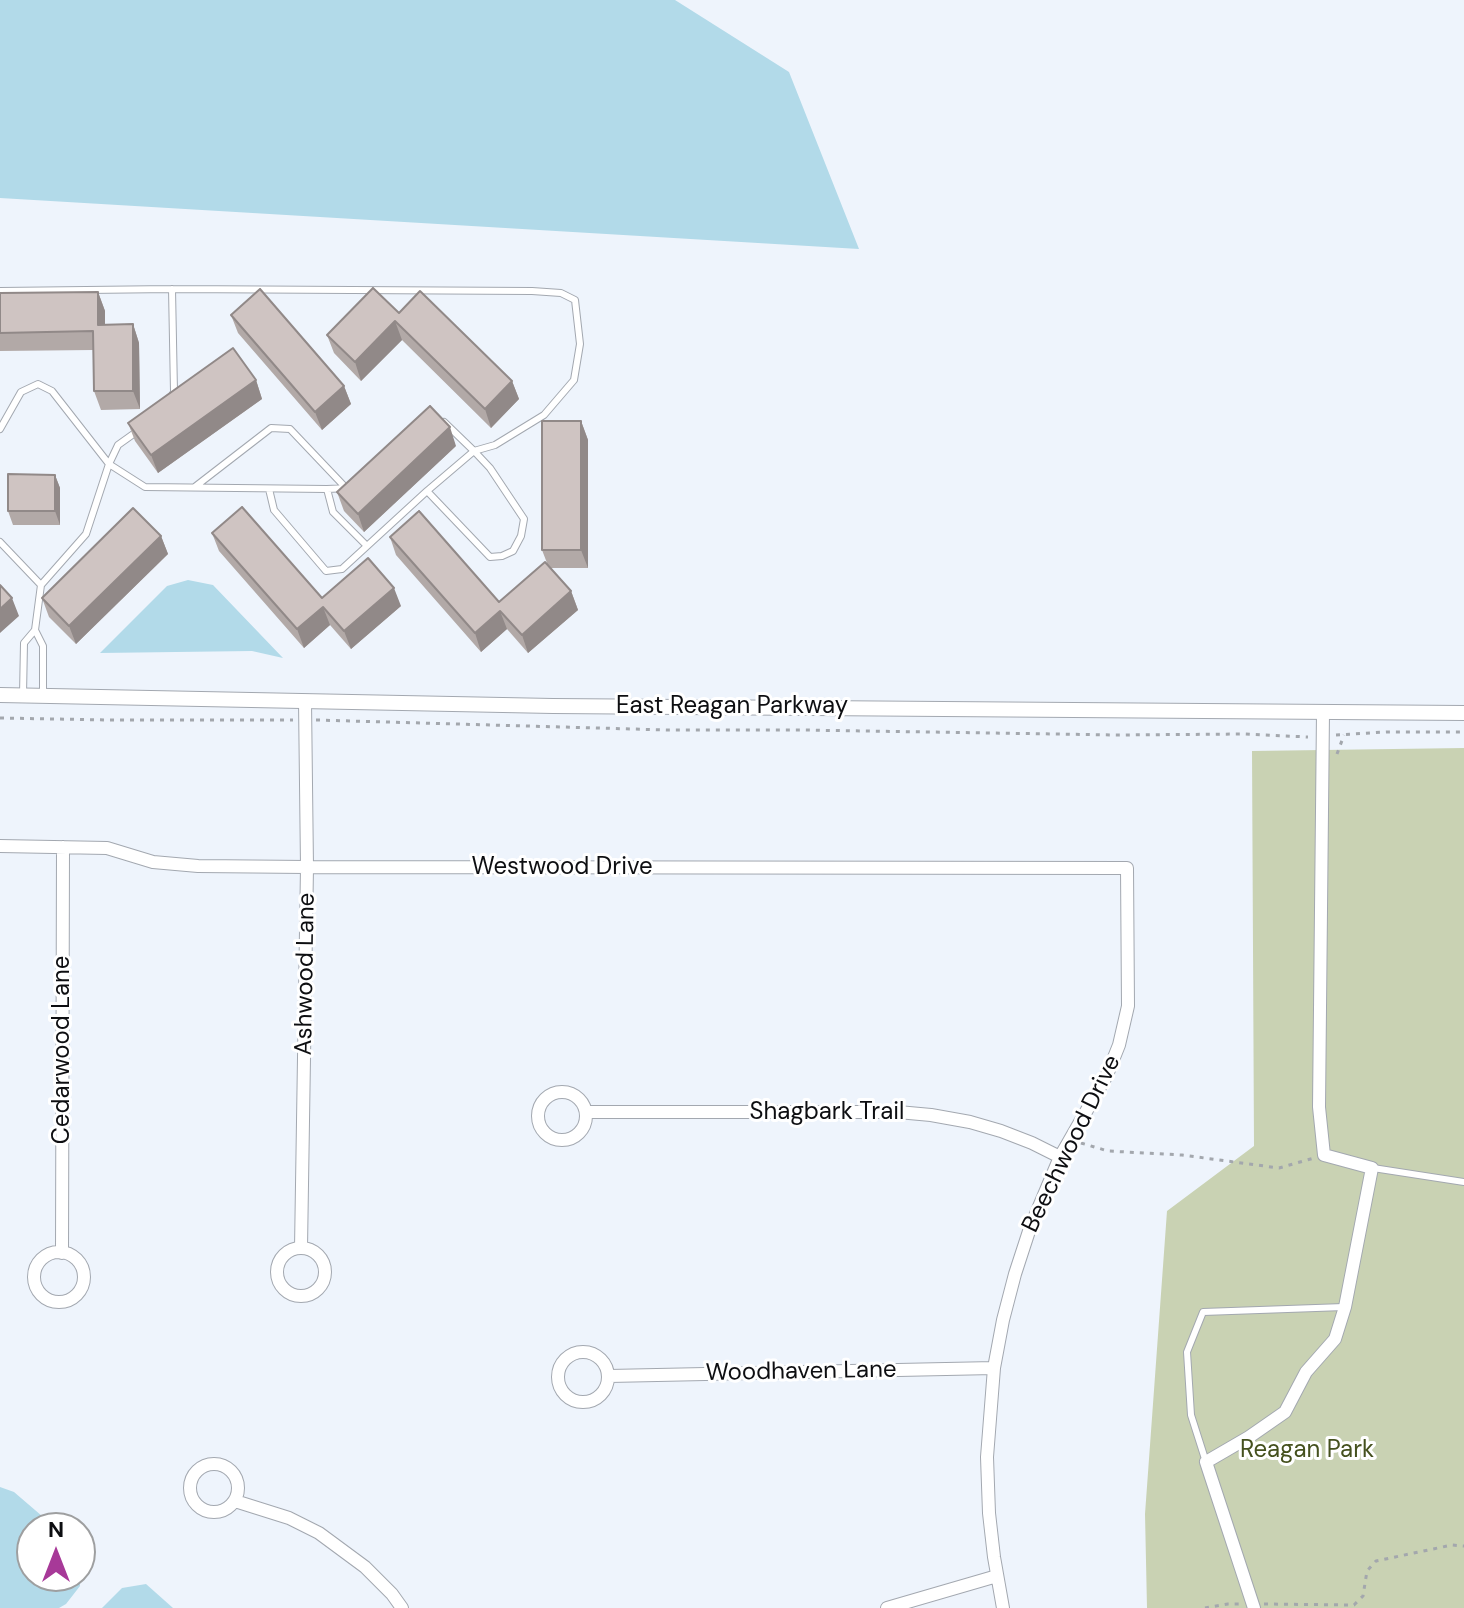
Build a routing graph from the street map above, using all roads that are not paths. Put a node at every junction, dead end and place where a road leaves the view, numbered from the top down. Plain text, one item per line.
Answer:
1 (172, 289) junction
2 (0, 291) edge
3 (167, 403) edge
4 (436, 415) edge
5 (148, 423) edge
6 (0, 429) edge
7 (474, 451) junction
8 (109, 464) junction
9 (196, 486) junction
10 (358, 486) edge
11 (346, 488) junction
12 (269, 489) junction
13 (327, 489) junction
14 (427, 491) junction
15 (0, 542) edge
16 (367, 546) junction
17 (41, 585) junction
18 (35, 630) junction
19 (0, 695) edge
20 (23, 695) junction
21 (43, 696) junction
22 (305, 701) junction
23 (1323, 712) junction
24 (1464, 713) edge
25 (0, 846) edge
26 (63, 847) junction
27 (307, 867) junction
28 (1127, 868) joint
29 (587, 1112) junction
30 (1060, 1157) junction
31 (1372, 1168) junction
32 (1464, 1182) edge
33 (301, 1248) junction
34 (62, 1253) junction
35 (1345, 1307) junction
36 (994, 1368) junction
37 (609, 1376) junction
38 (1206, 1462) junction
39 (235, 1501) junction
40 (997, 1576) junction
41 (1254, 1606) edge
42 (402, 1608) edge
43 (887, 1608) edge
44 (1003, 1608) edge

1 - 2 lane
1 - 3 lane
1 - 7 lane
4 - 7 lane
5 - 8 lane
6 - 8 lane
7 - 14 lane
7 - 14 lane
8 - 9 lane
8 - 17 lane
9 - 11 lane
9 - 12 lane
10 - 11 lane
11 - 13 lane
12 - 13 lane
12 - 16 lane
13 - 16 lane
14 - 16 lane
15 - 17 lane
17 - 18 lane
18 - 20 lane
18 - 21 lane
19 - 20 street, East Reagan Parkway
20 - 21 street, East Reagan Parkway
21 - 22 street, East Reagan Parkway
22 - 23 street, East Reagan Parkway
22 - 27 street, Ashwood Lane
23 - 24 street, East Reagan Parkway
23 - 31 street
25 - 26 street, Westwood Drive
26 - 27 street, Westwood Drive
26 - 34 street, Cedarwood Lane
27 - 28 street, Westwood Drive
27 - 33 street, Ashwood Lane
28 - 30 street, Beechwood Drive
29 - 29 street
29 - 30 street, Shagbark Trail
30 - 36 street, Beechwood Drive
31 - 32 lane
31 - 35 street
33 - 33 street
34 - 34 street
35 - 38 street
35 - 38 lane
36 - 37 street, Woodhaven Lane
36 - 40 street, Beechwood Drive
37 - 37 street
38 - 41 street
39 - 39 street
39 - 42 street
40 - 43 street
40 - 44 street, Beechwood Drive

